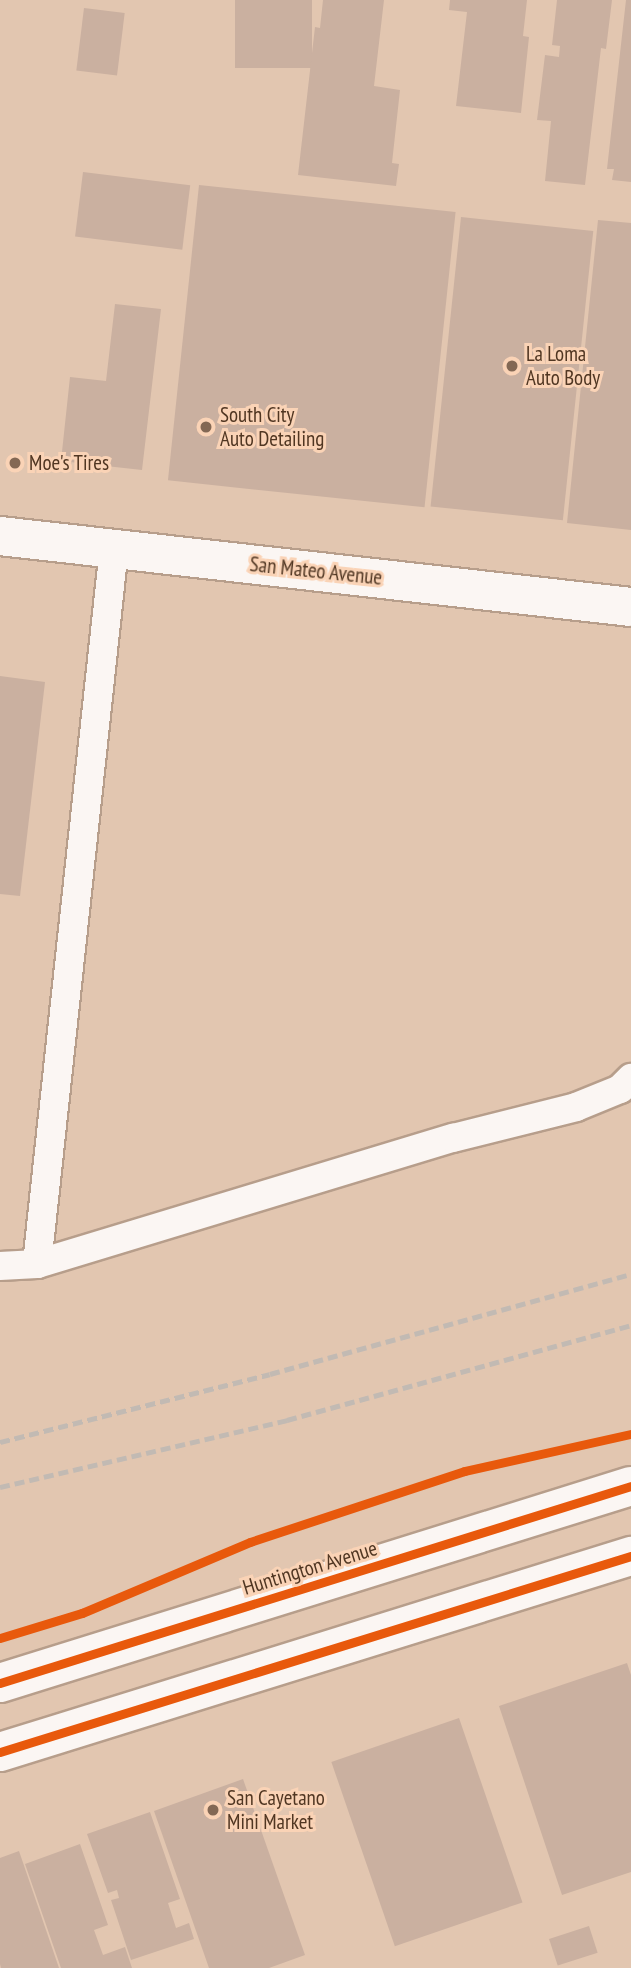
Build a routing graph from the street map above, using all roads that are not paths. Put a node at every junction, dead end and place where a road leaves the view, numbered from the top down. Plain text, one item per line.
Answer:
1 (0, 536) edge
2 (114, 548) junction
3 (631, 607) edge
4 (631, 1077) edge
5 (37, 1264) junction
6 (0, 1266) edge
7 (631, 1486) edge
8 (631, 1556) edge
9 (0, 1683) edge
10 (0, 1752) edge

1 - 2 street, San Mateo Avenue
2 - 3 street, San Mateo Avenue
2 - 5 lane
4 - 5 lane
5 - 6 lane
7 - 9 street, Huntington Avenue
8 - 10 street

